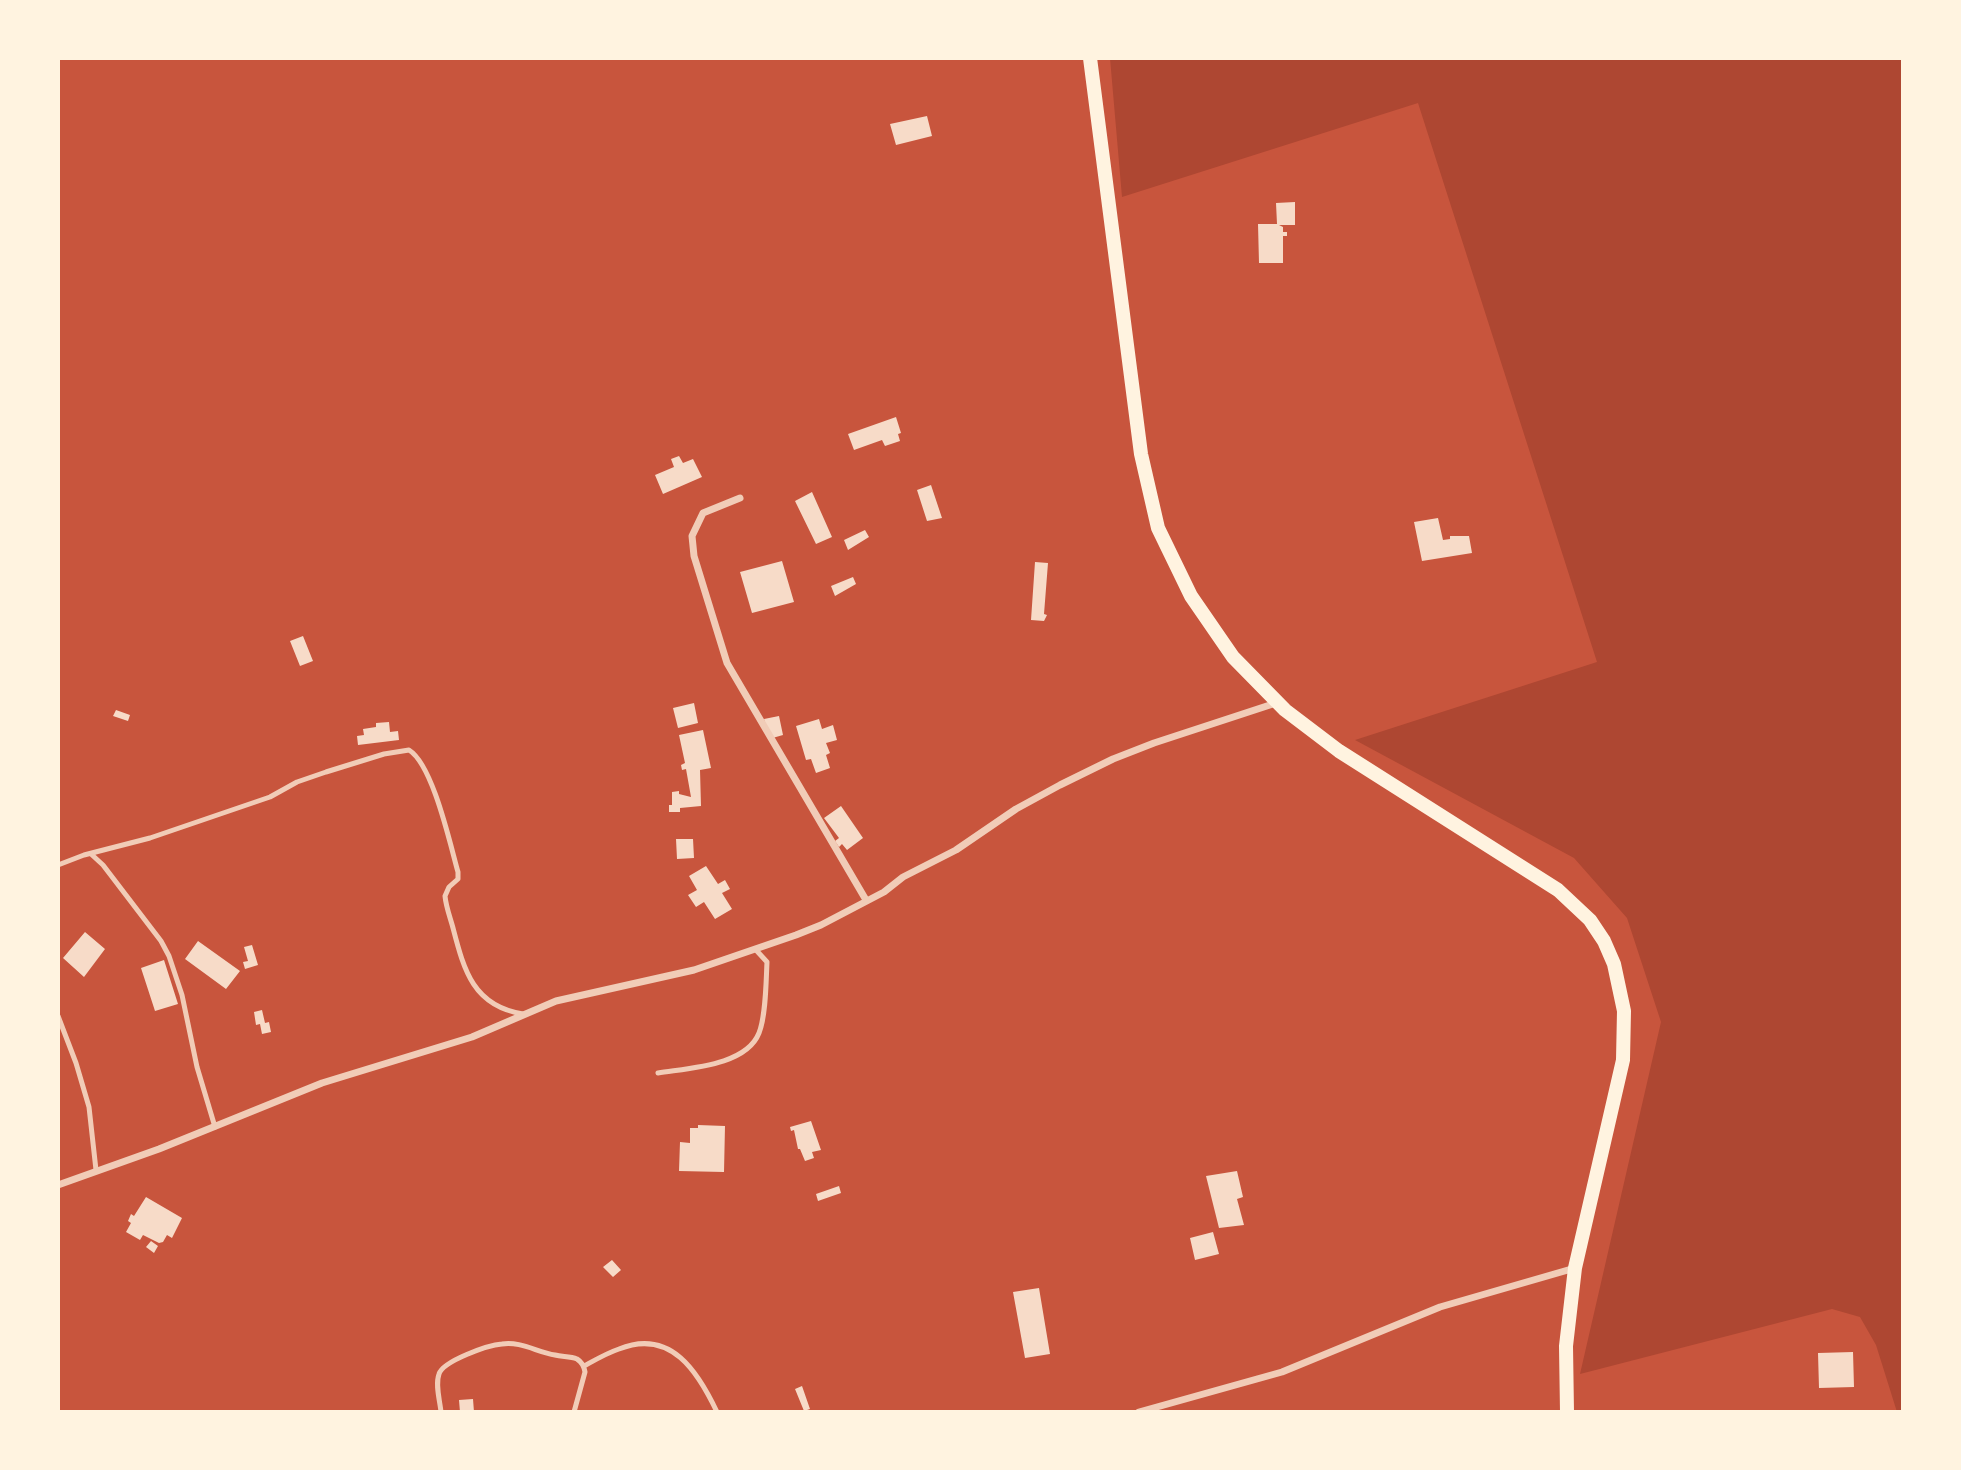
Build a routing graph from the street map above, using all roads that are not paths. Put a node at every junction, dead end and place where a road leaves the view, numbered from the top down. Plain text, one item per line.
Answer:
1 (1090, 58) edge
2 (740, 498) dead end
3 (1276, 702) junction
4 (90, 854) junction
5 (58, 864) edge
6 (866, 900) junction
7 (756, 950) junction
8 (524, 1014) junction
9 (58, 1016) edge
10 (657, 1073) dead end
11 (215, 1127) junction
12 (96, 1170) junction
13 (58, 1185) edge
14 (1575, 1268) junction
15 (584, 1366) junction
16 (441, 1412) edge
17 (574, 1412) edge
18 (717, 1412) edge
19 (1139, 1412) edge
20 (1567, 1412) edge

1 - 3 main road
2 - 6 street
3 - 6 street
3 - 14 main road
4 - 5 lane
4 - 8 lane
4 - 11 lane
6 - 7 street
7 - 8 street
7 - 10 lane
8 - 11 street
9 - 12 lane
11 - 12 street
12 - 13 street
14 - 19 street
14 - 20 main road
15 - 16 lane
15 - 17 lane
15 - 18 lane

